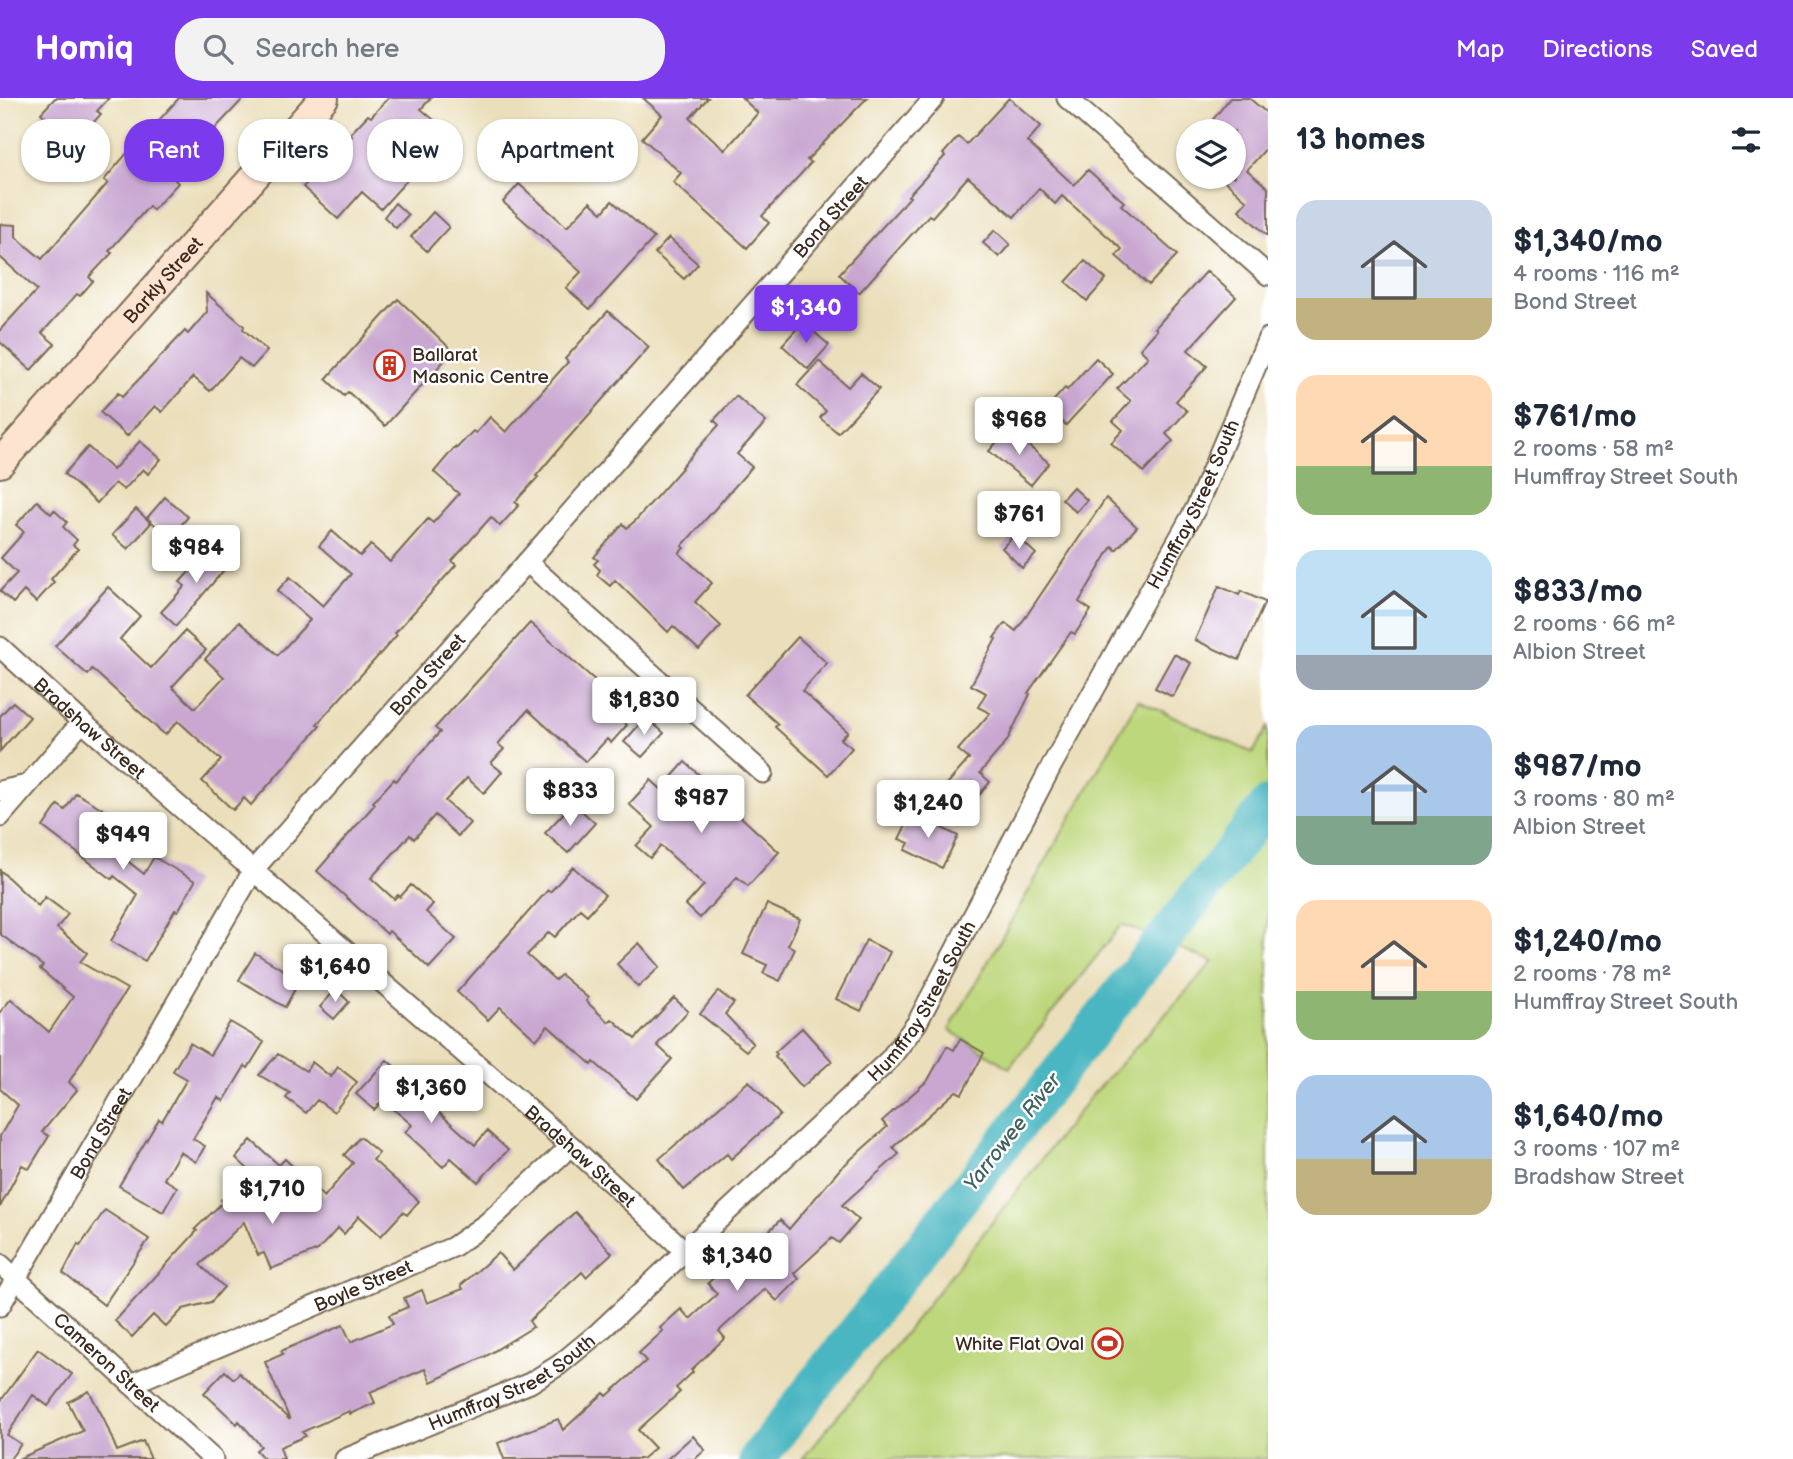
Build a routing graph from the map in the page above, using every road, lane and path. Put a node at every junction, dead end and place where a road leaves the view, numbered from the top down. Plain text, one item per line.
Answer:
1 (324, 98) edge
2 (934, 98) edge
3 (1067, 98) edge
4 (1268, 275) edge
5 (1268, 338) edge
6 (0, 463) edge
7 (527, 562) junction
8 (0, 647) edge
9 (82, 722) junction
10 (763, 773) dead end
11 (27, 785) junction
12 (0, 791) edge
13 (0, 817) edge
14 (254, 869) junction
15 (571, 1146) junction
16 (685, 1251) junction
17 (0, 1264) edge
18 (16, 1278) junction
19 (0, 1306) edge
20 (131, 1384) junction
21 (213, 1459) edge
22 (345, 1459) edge

1 - 6 main road, Barkly Street
2 - 7 street, Bond Street
3 - 4 street
5 - 16 street, Humffray Street South
7 - 10 street
7 - 14 street, Bond Street
8 - 9 street, Bradshaw Street
9 - 11 street
9 - 14 street, Bradshaw Street
11 - 12 street
11 - 13 street
14 - 15 street, Bradshaw Street
14 - 18 street, Bond Street
15 - 16 street, Bradshaw Street
15 - 20 street, Boyle Street
16 - 22 street, Humffray Street South
17 - 18 street, Cameron Street
18 - 19 street, Bond Street
18 - 20 street, Cameron Street
20 - 21 street, Cameron Street

